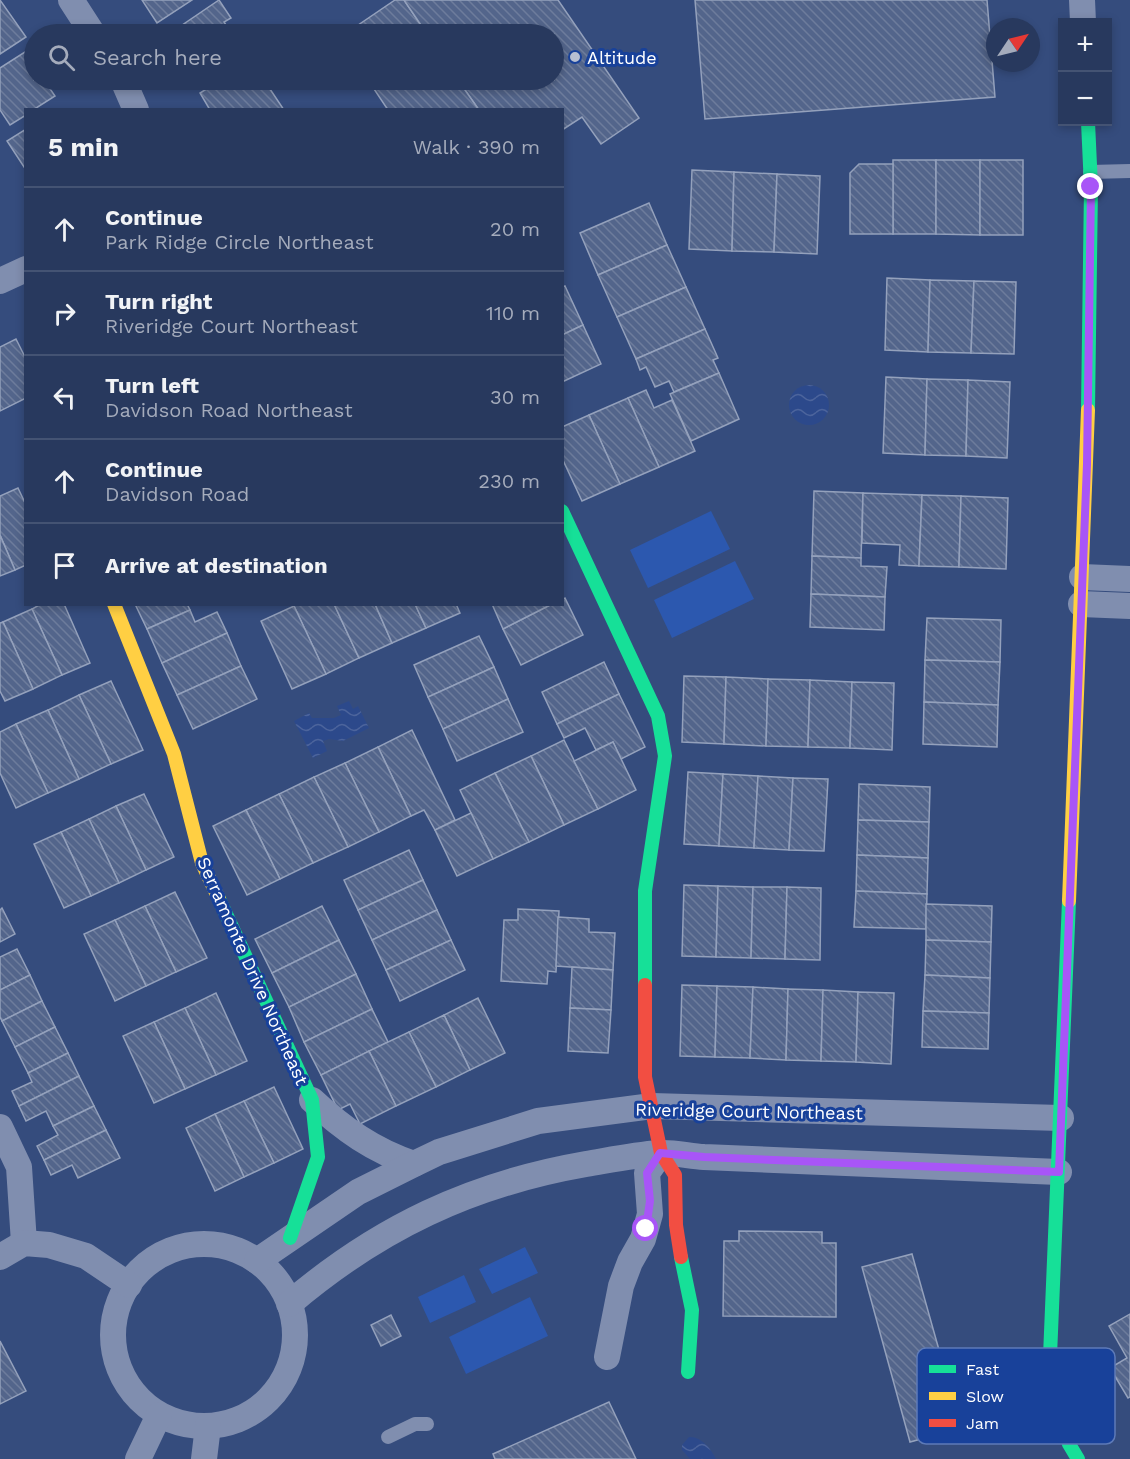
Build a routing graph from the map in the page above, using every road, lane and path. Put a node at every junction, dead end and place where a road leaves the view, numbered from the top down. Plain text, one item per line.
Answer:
1 (71, 0) edge
2 (1082, 0) edge
3 (1083, 18) edge
4 (87, 24) edge
5 (127, 90) edge
6 (135, 108) edge
7 (1088, 126) edge
8 (1130, 171) edge
9 (1090, 172) junction
10 (24, 270) edge
11 (0, 281) edge
12 (564, 515) edge
13 (1082, 577) junction
14 (1130, 579) edge
15 (1081, 604) junction
16 (115, 606) edge
17 (1130, 606) edge
18 (312, 1100) junction
19 (652, 1106) junction
20 (1061, 1118) junction
21 (0, 1127) edge
22 (660, 1153) junction
23 (414, 1164) junction
24 (1059, 1172) junction
25 (290, 1238) junction
26 (24, 1243) junction
27 (0, 1257) edge
28 (257, 1261) junction
29 (129, 1285) junction
30 (289, 1304) junction
31 (1050, 1348) edge
32 (608, 1357) dead end
33 (688, 1372) dead end
34 (159, 1415) junction
35 (427, 1424) dead end
36 (208, 1426) junction
37 (388, 1437) dead end
38 (1069, 1444) edge
39 (138, 1459) edge
40 (204, 1459) edge
41 (1078, 1459) edge

1 - 4 street
2 - 3 street
5 - 6 street
7 - 9 street
8 - 9 lane
9 - 13 street
10 - 11 street
12 - 19 street
13 - 14 street
13 - 15 street
15 - 17 street
15 - 20 street
16 - 18 street, Serramonte Drive Northeast
18 - 23 street, Serramonte Drive Northeast
18 - 25 street, Serramonte Drive Northeast
19 - 20 street, Riveridge Court Northeast
19 - 22 street
19 - 23 street, Riveridge Court Northeast
20 - 24 street
21 - 26 street
22 - 24 street
22 - 30 street
22 - 32 street
22 - 33 street
23 - 25 street, Riveridge Court Northeast
24 - 31 street
25 - 28 street, Riveridge Court Northeast
26 - 27 street
26 - 29 street
28 - 29 street
28 - 30 street
29 - 34 street
30 - 36 street
34 - 36 street
34 - 39 street
35 - 37 lane
36 - 40 street
38 - 41 street

